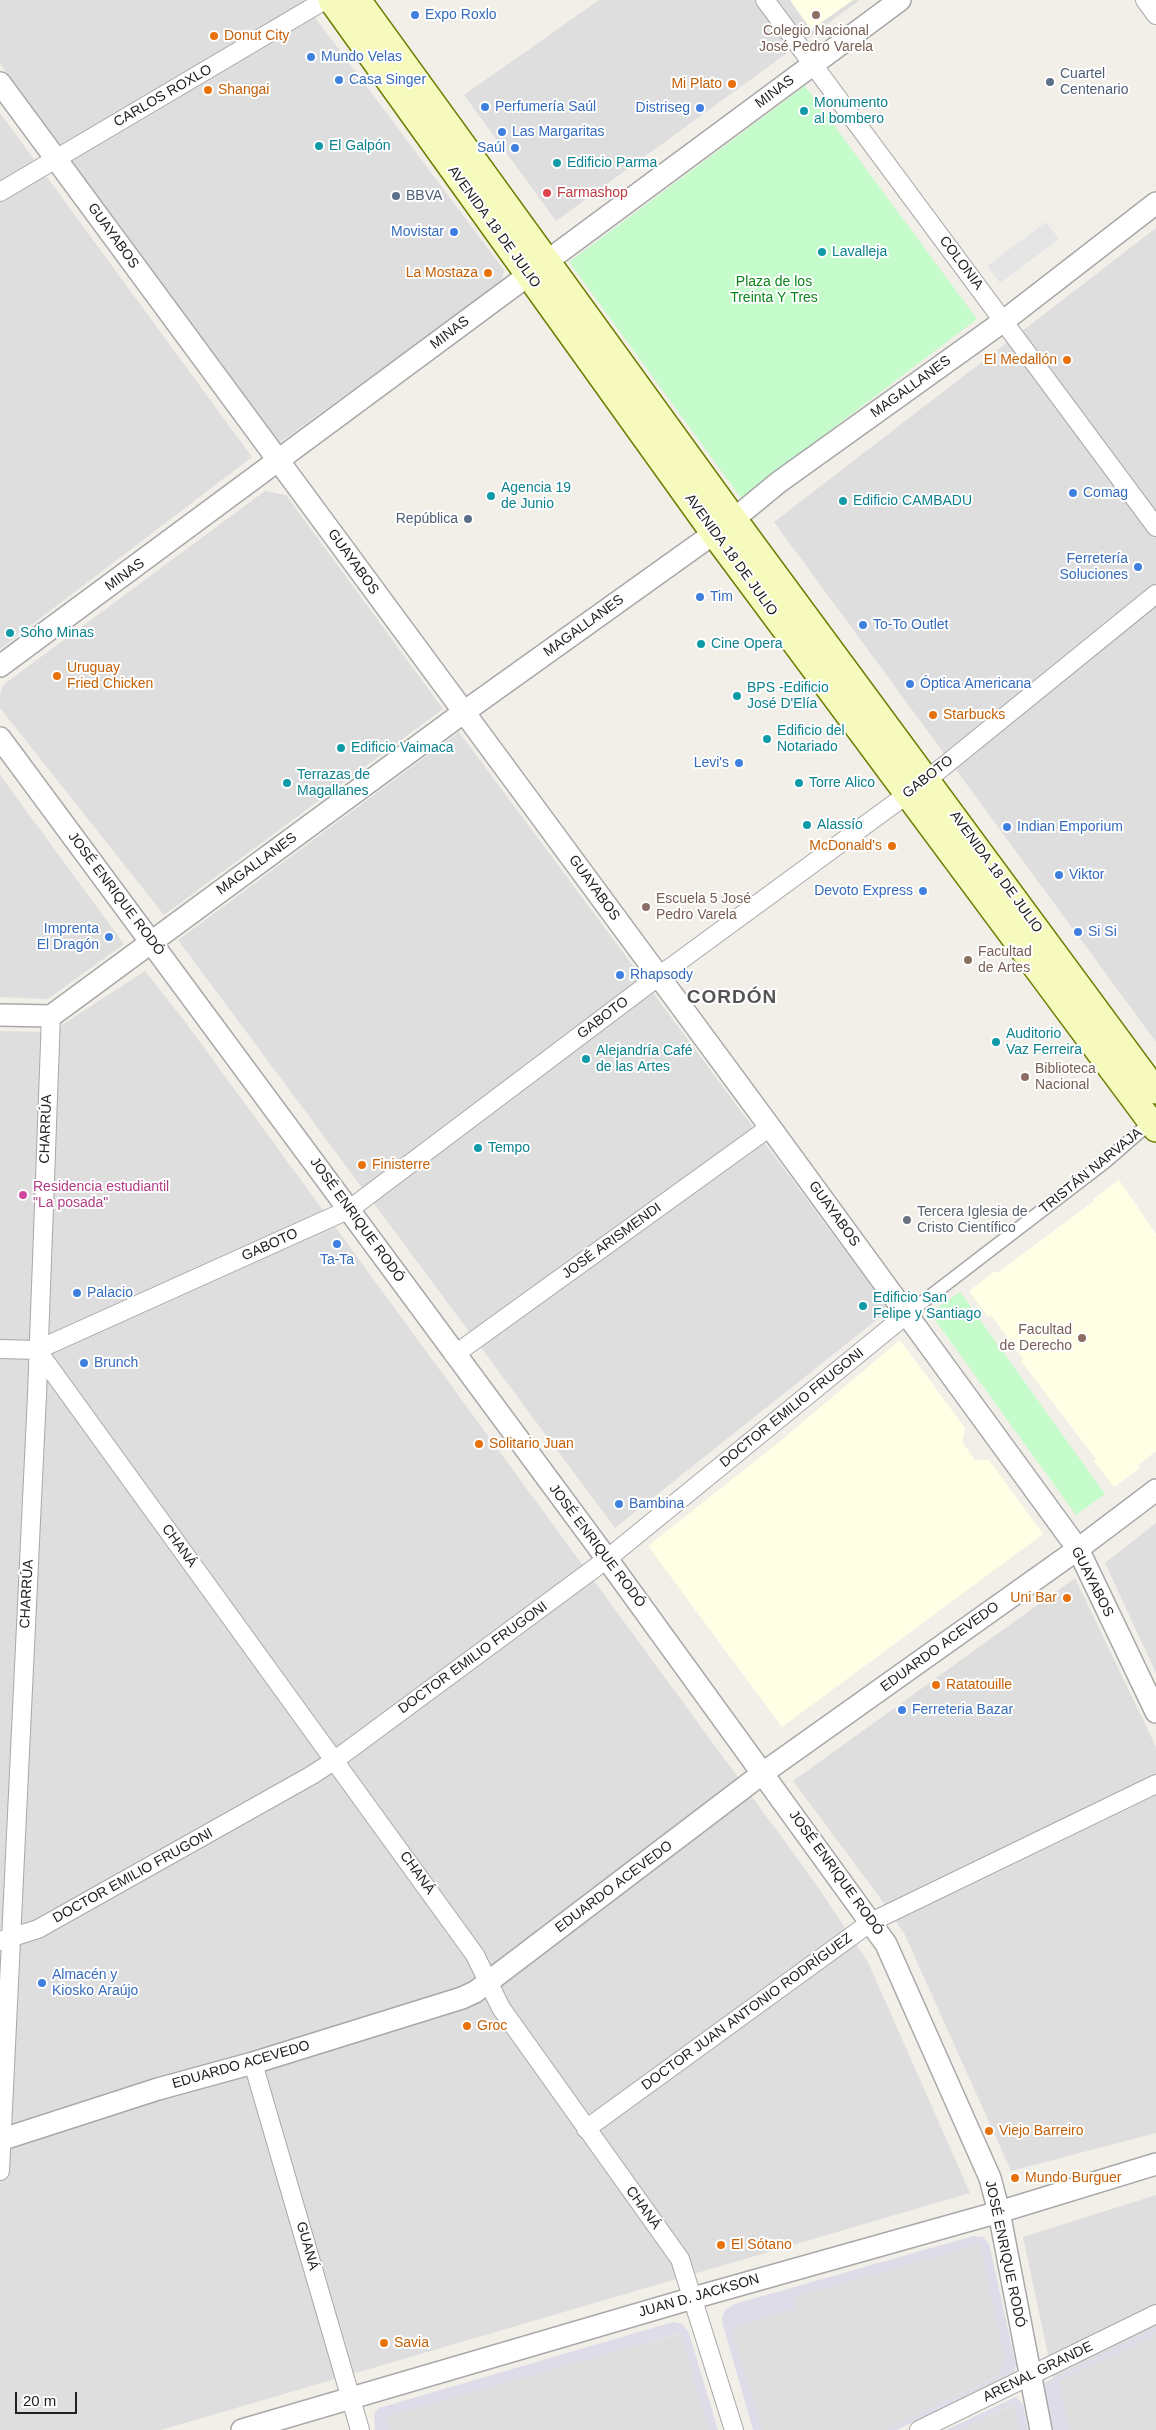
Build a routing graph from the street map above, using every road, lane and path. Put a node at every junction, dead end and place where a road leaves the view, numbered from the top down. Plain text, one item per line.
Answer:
1 (326, 0) edge
2 (332, 0) edge
3 (358, 0) edge
4 (765, 0) edge
5 (900, 0) edge
6 (1145, 0) edge
7 (1156, 15) edge
8 (811, 64) junction
9 (0, 84) edge
10 (56, 159) junction
11 (0, 192) edge
12 (1156, 203) edge
13 (538, 268) junction
14 (1005, 320) junction
15 (279, 462) junction
16 (734, 519) junction
17 (1156, 527) edge
18 (714, 534) junction
19 (1156, 594) edge
20 (0, 666) edge
21 (464, 712) junction
22 (0, 738) edge
23 (928, 779) junction
24 (907, 794) junction
25 (152, 943) junction
26 (659, 976) junction
27 (0, 1015) edge
28 (51, 1016) junction
29 (1156, 1090) edge
30 (1154, 1123) edge
31 (770, 1127) junction
32 (350, 1209) junction
33 (907, 1314) junction
34 (0, 1349) edge
35 (37, 1350) junction
36 (454, 1355) junction
37 (1156, 1490) edge
38 (1078, 1549) junction
39 (608, 1559) junction
40 (1156, 1712) edge
41 (335, 1760) junction
42 (763, 1773) junction
43 (1156, 1784) edge
44 (871, 1922) junction
45 (3, 1935) edge
46 (488, 1984) junction
47 (253, 2063) junction
48 (586, 2130) junction
49 (1, 2139) edge
50 (1156, 2164) edge
51 (0, 2171) edge
52 (999, 2212) junction
53 (693, 2298) junction
54 (1156, 2314) edge
55 (1031, 2377) junction
56 (350, 2397) junction
57 (242, 2430) edge
58 (360, 2430) edge
59 (734, 2430) edge
60 (919, 2430) edge
61 (1041, 2430) edge

1 - 10 street, CARLOS ROXLO
2 - 13 main road, AVENIDA 18 DE JULIO
3 - 13 main road, AVENIDA 18 DE JULIO
4 - 8 street, COLONIA
5 - 8 street, MINAS
6 - 7 street
8 - 13 street, MINAS
8 - 14 street, COLONIA
9 - 10 street, GUAYABOS
10 - 11 street, CARLOS ROXLO
10 - 15 street, GUAYABOS
12 - 14 street, MAGALLANES
13 - 15 street, MINAS
13 - 16 main road, AVENIDA 18 DE JULIO
13 - 18 main road, AVENIDA 18 DE JULIO
14 - 16 street, MAGALLANES
14 - 17 street, COLONIA
15 - 20 street, MINAS
15 - 21 street, GUAYABOS
16 - 18 street, MAGALLANES
16 - 23 main road, AVENIDA 18 DE JULIO
18 - 21 street, MAGALLANES
18 - 24 main road, AVENIDA 18 DE JULIO
19 - 23 street, GABOTO
21 - 25 street, MAGALLANES
21 - 26 street, GUAYABOS
22 - 25 street, JOSÉ ENRIQUE RODÓ
23 - 24 street, GABOTO
23 - 29 main road, AVENIDA 18 DE JULIO
24 - 26 street, GABOTO
24 - 30 main road, AVENIDA 18 DE JULIO
25 - 28 street, MAGALLANES
25 - 32 street, JOSÉ ENRIQUE RODÓ
26 - 31 street, GUAYABOS
26 - 32 street, GABOTO
27 - 28 street
28 - 35 street, CHARRÚA
30 - 33 street, TRISTÁN NARVAJA
31 - 33 street, GUAYABOS
31 - 36 street, JOSÉ ARISMENDI
32 - 35 street, GABOTO
32 - 36 street, JOSÉ ENRIQUE RODÓ
33 - 38 street, GUAYABOS
33 - 39 street, DOCTOR EMILIO FRUGONI
34 - 35 street, GABOTO
35 - 41 street, CHANÁ
35 - 45 street, CHARRÚA
36 - 39 street, JOSÉ ENRIQUE RODÓ
37 - 38 street, EDUARDO ACEVEDO
38 - 40 street, GUAYABOS
38 - 42 street, EDUARDO ACEVEDO
39 - 41 street, DOCTOR EMILIO FRUGONI
39 - 42 street, JOSÉ ENRIQUE RODÓ
41 - 45 street, DOCTOR EMILIO FRUGONI
41 - 46 street, CHANÁ
42 - 44 street, JOSÉ ENRIQUE RODÓ
42 - 46 street, EDUARDO ACEVEDO
43 - 44 street, DOCTOR JUAN ANTONIO RODRÍGUEZ
44 - 48 street, DOCTOR JUAN ANTONIO RODRÍGUEZ
44 - 52 street, JOSÉ ENRIQUE RODÓ
45 - 49 street, CHARRÚA
46 - 47 street, EDUARDO ACEVEDO
46 - 48 street, CHANÁ
47 - 49 street, EDUARDO ACEVEDO
47 - 56 street, GUANÁ
48 - 53 street, CHANÁ
49 - 51 street, CHARRÚA
50 - 52 street, JUAN D. JACKSON
52 - 53 street, JUAN D. JACKSON
52 - 55 street, JOSÉ ENRIQUE RODÓ
53 - 56 street, JUAN D. JACKSON
53 - 59 street, CHANÁ
54 - 55 street, ARENAL GRANDE
55 - 60 street, ARENAL GRANDE
55 - 61 street, JOSÉ ENRIQUE RODÓ
56 - 57 street, JUAN D. JACKSON
56 - 58 street, GUANÁ

